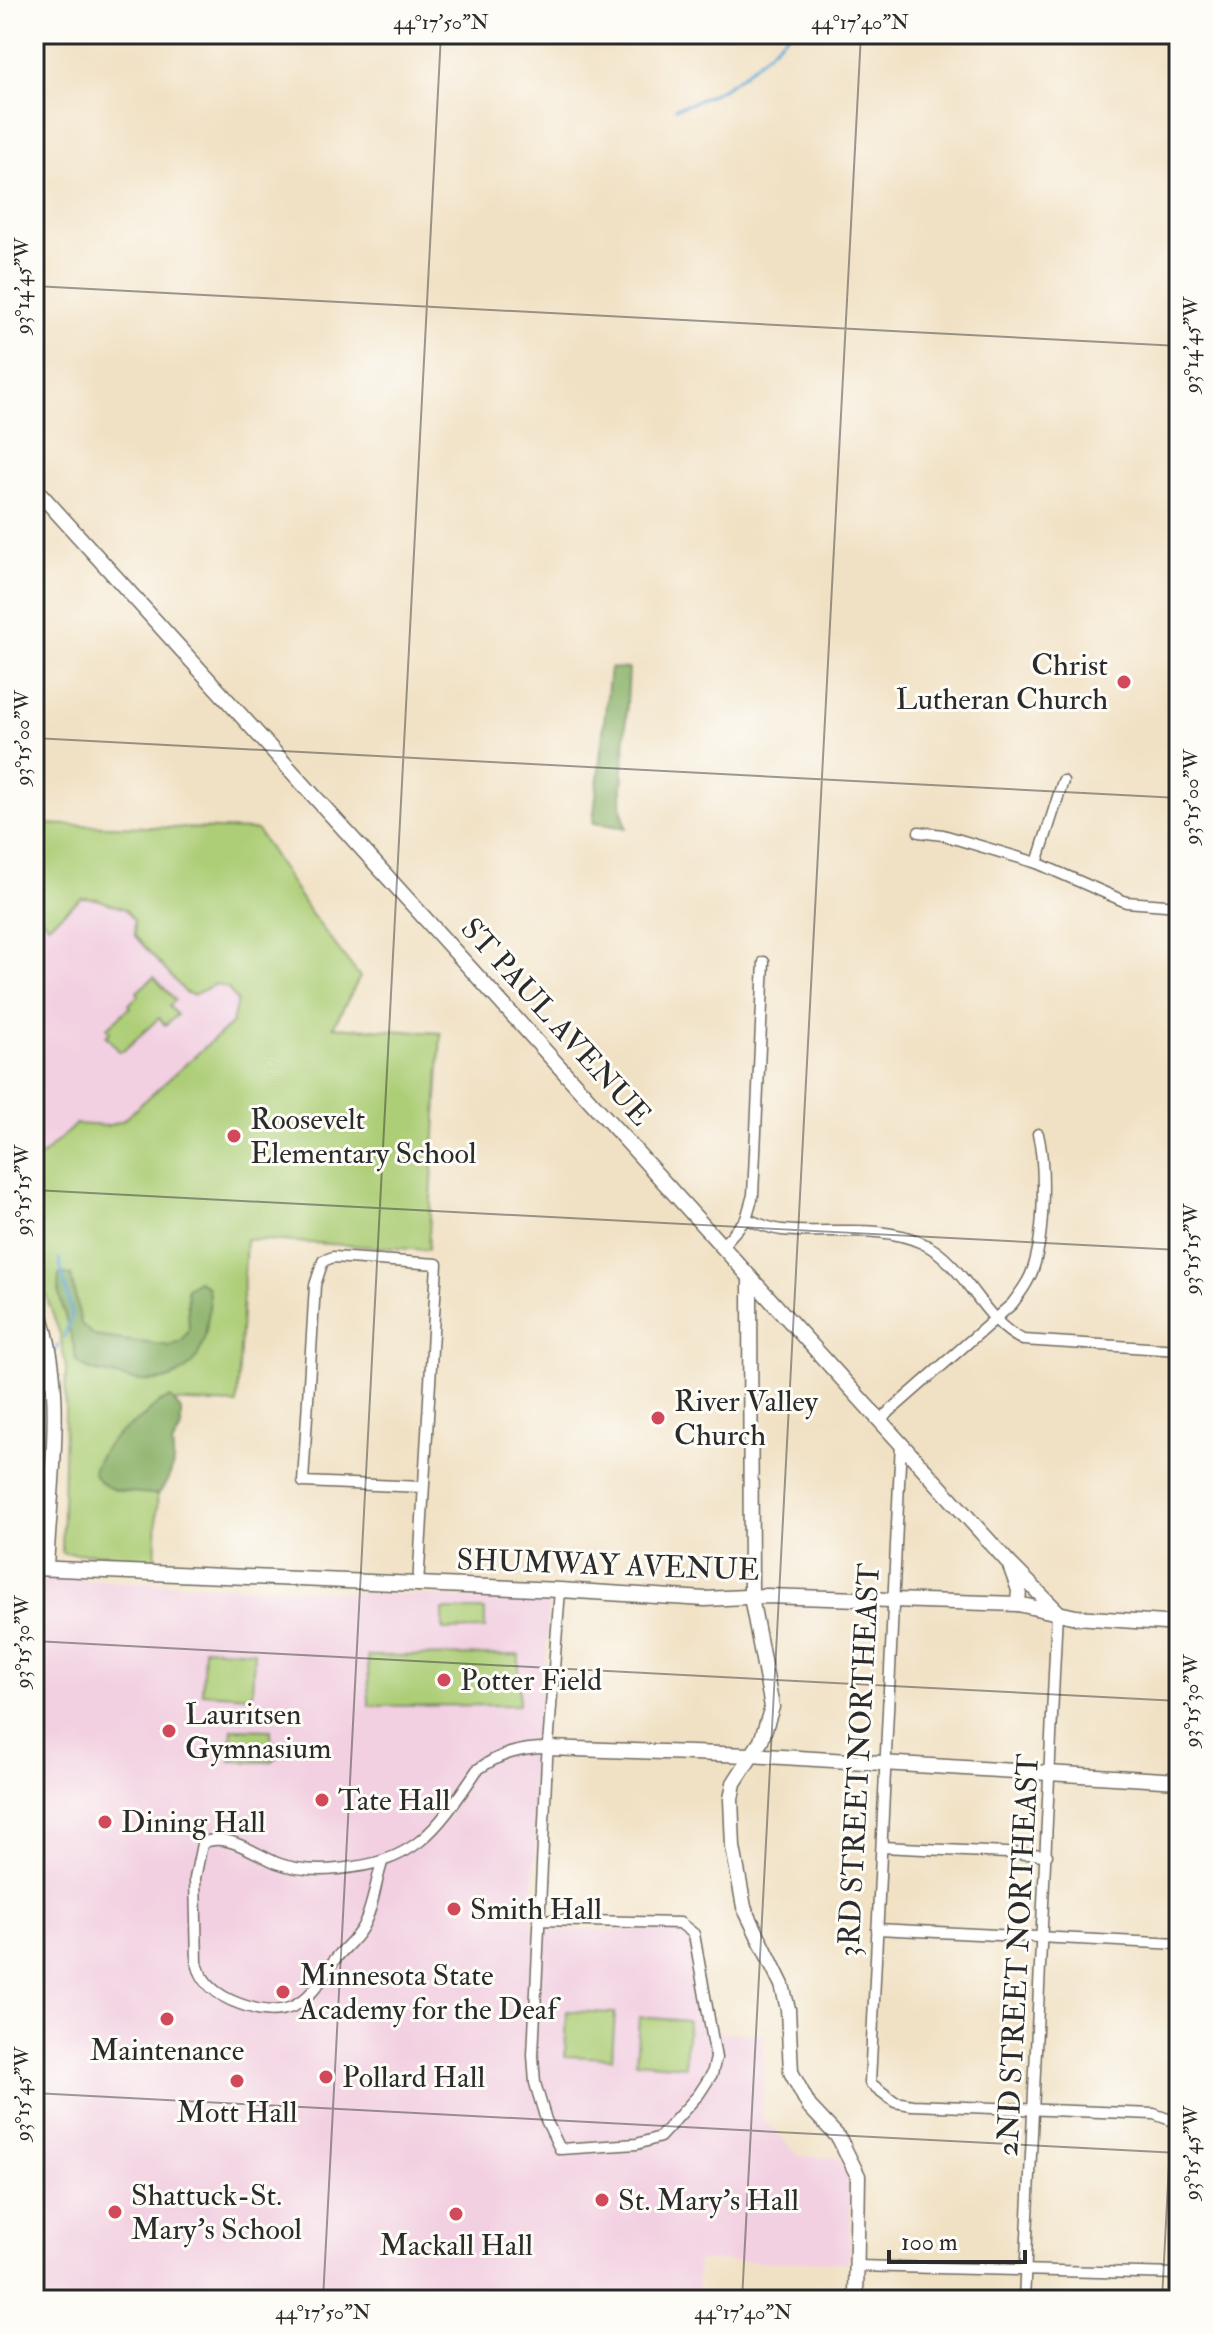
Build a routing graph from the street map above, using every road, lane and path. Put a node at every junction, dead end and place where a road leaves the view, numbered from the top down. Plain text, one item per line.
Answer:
1 (34, 487) edge
2 (1063, 781) dead end
3 (919, 832) dead end
4 (1037, 863) junction
5 (1179, 906) edge
6 (764, 962) dead end
7 (1038, 1134) dead end
8 (746, 1219) junction
9 (722, 1246) junction
10 (750, 1277) junction
11 (34, 1296) edge
12 (996, 1318) junction
13 (1179, 1350) edge
14 (881, 1419) junction
15 (901, 1440) junction
16 (423, 1487) junction
17 (1009, 1563) junction
18 (40, 1568) edge
19 (418, 1586) junction
20 (560, 1590) junction
21 (751, 1597) junction
22 (892, 1599) junction
23 (1018, 1604) junction
24 (1057, 1612) junction
25 (1179, 1624) edge
26 (547, 1748) junction
27 (750, 1755) junction
28 (884, 1765) junction
29 (1052, 1775) junction
30 (1179, 1781) edge
31 (882, 1847) junction
32 (1047, 1855) junction
33 (382, 1863) junction
34 (359, 1868) junction
35 (373, 1889) junction
36 (538, 1920) junction
37 (877, 1929) junction
38 (1043, 1937) junction
39 (1179, 1944) edge
40 (1035, 2111) junction
41 (1179, 2123) edge
42 (857, 2266) junction
43 (1026, 2269) junction
44 (1179, 2274) edge
45 (856, 2300) edge
46 (1024, 2300) edge

1 - 9 street, ST PAUL AVENUE
2 - 4 street
3 - 4 street
4 - 5 street
6 - 8 street
7 - 12 street
8 - 9 street
8 - 12 street
9 - 10 street, ST PAUL AVENUE
10 - 14 street, ST PAUL AVENUE
10 - 21 street
11 - 18 street
12 - 13 street
12 - 14 street
14 - 15 street, ST PAUL AVENUE
15 - 17 street, ST PAUL AVENUE
15 - 22 street, 3RD STREET NORTHEAST
16 - 16 street
16 - 19 street
17 - 23 street, ST PAUL AVENUE
17 - 24 street
18 - 19 street, SHUMWAY AVENUE
19 - 20 street, SHUMWAY AVENUE
20 - 21 street, SHUMWAY AVENUE
20 - 26 street
21 - 22 street, SHUMWAY AVENUE
21 - 27 street
22 - 23 street, SHUMWAY AVENUE
22 - 28 street, 3RD STREET NORTHEAST
23 - 24 street, SHUMWAY AVENUE
24 - 25 street, SHUMWAY AVENUE
24 - 29 street, 2ND STREET NORTHEAST
26 - 27 street
26 - 33 street
26 - 36 street
27 - 28 street
27 - 42 street
28 - 29 street
28 - 31 street, 3RD STREET NORTHEAST
29 - 30 street
29 - 32 street, 2ND STREET NORTHEAST
31 - 32 street
31 - 37 street, 3RD STREET NORTHEAST
32 - 38 street, 2ND STREET NORTHEAST
33 - 34 street
33 - 35 street
34 - 35 street
34 - 35 street
36 - 36 street
37 - 38 street
37 - 40 street, 3RD STREET NORTHEAST
38 - 39 street
38 - 40 street, 2ND STREET NORTHEAST
40 - 41 street
40 - 43 street, 2ND STREET NORTHEAST
42 - 43 street
42 - 45 street
43 - 44 street
43 - 46 street, 2ND STREET NORTHEAST

